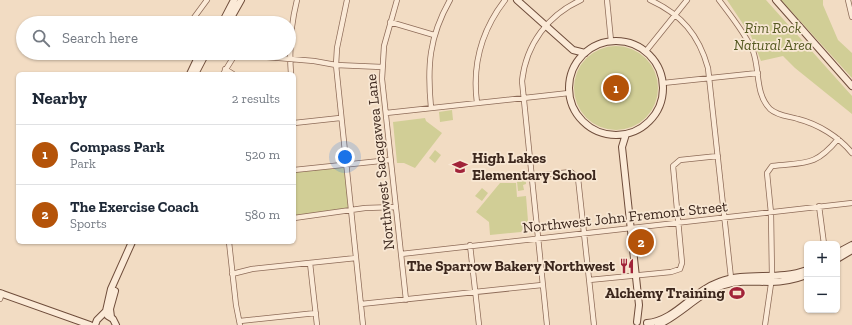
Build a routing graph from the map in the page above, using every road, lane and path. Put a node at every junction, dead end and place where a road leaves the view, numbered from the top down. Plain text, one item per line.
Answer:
1 (207, 0) edge
2 (234, 0) edge
3 (241, 0) edge
4 (297, 0) edge
5 (347, 0) edge
6 (397, 0) edge
7 (450, 0) edge
8 (505, 0) edge
9 (517, 0) edge
10 (581, 0) edge
11 (607, 0) edge
12 (650, 0) edge
13 (687, 0) edge
14 (719, 0) edge
15 (776, 0) edge
16 (848, 0) edge
17 (676, 15) junction
18 (195, 16) edge
19 (226, 16) edge
20 (232, 16) edge
21 (293, 16) edge
22 (852, 18) edge
23 (390, 22) junction
24 (545, 25) junction
25 (434, 35) junction
26 (611, 41) junction
27 (573, 50) junction
28 (646, 51) junction
29 (585, 53) junction
30 (197, 60) edge
31 (202, 60) edge
32 (232, 60) edge
33 (290, 60) edge
34 (296, 60) edge
35 (577, 61) junction
36 (336, 65) junction
37 (382, 67) junction
38 (191, 72) edge
39 (196, 72) edge
40 (224, 72) edge
41 (291, 72) edge
42 (758, 73) junction
43 (710, 78) junction
44 (663, 83) junction
45 (852, 86) edge
46 (569, 93) junction
47 (522, 98) junction
48 (477, 103) junction
49 (431, 108) junction
50 (386, 113) junction
51 (340, 118) junction
52 (296, 123) edge
53 (626, 134) junction
54 (616, 135) junction
55 (838, 139) junction
56 (622, 147) junction
57 (852, 153) edge
58 (718, 156) junction
59 (390, 160) junction
60 (345, 164) junction
61 (296, 170) edge
62 (531, 176) junction
63 (852, 203) edge
64 (819, 206) junction
65 (396, 207) junction
66 (350, 211) junction
67 (771, 213) junction
68 (296, 218) edge
69 (725, 218) junction
70 (678, 223) junction
71 (631, 228) junction
72 (584, 233) junction
73 (537, 238) junction
74 (824, 241) edge
75 (131, 244) edge
76 (229, 244) edge
77 (470, 245) junction
78 (852, 245) edge
79 (852, 250) edge
80 (840, 251) edge
81 (401, 254) junction
82 (840, 257) edge
83 (356, 258) junction
84 (310, 263) junction
85 (804, 271) edge
86 (232, 274) junction
87 (118, 275) junction
88 (636, 275) junction
89 (804, 275) edge
90 (732, 278) junction
91 (589, 280) junction
92 (772, 280) junction
93 (542, 285) junction
94 (476, 292) junction
95 (1, 295) edge
96 (406, 300) junction
97 (360, 304) junction
98 (639, 305) junction
99 (58, 313) junction
100 (316, 313) junction
101 (111, 317) junction
102 (98, 321) edge
103 (240, 323) edge
104 (636, 323) edge
105 (647, 323) edge
106 (90, 325) edge
107 (116, 325) edge
108 (317, 325) edge
109 (363, 325) edge
110 (479, 325) edge
111 (547, 325) edge
112 (594, 325) edge
113 (658, 325) edge
114 (765, 325) edge

1 - 18 street
2 - 19 main road
3 - 20 main road
4 - 21 street
5 - 36 street
6 - 23 street, Northwest Sacagawea Lane
7 - 25 street
8 - 48 street
9 - 24 main road
10 - 24 street
11 - 26 street
12 - 17 street
13 - 17 street
14 - 42 street
15 - 45 main road
16 - 22 street
17 - 28 street
17 - 43 street
23 - 25 street
23 - 37 street, Northwest Sacagawea Lane
24 - 27 main road
24 - 47 street
25 - 49 street
26 - 28 main road
26 - 29 main road
27 - 29 main road
27 - 35 main road
28 - 44 main road
29 - 35 main road
30 - 38 main road
31 - 39 main road
32 - 40 street
33 - 41 street
34 - 36 street
35 - 46 main road
36 - 37 street
36 - 51 street
37 - 50 street, Northwest Sacagawea Lane
42 - 43 street
42 - 55 street
43 - 44 street
43 - 58 street
44 - 53 main road
46 - 47 street
46 - 54 main road
47 - 48 street
47 - 62 street
48 - 49 street
49 - 50 street
50 - 59 street, Northwest Sacagawea Lane
51 - 52 street
51 - 60 street
53 - 54 main road
53 - 56 main road
54 - 56 main road
55 - 57 street
55 - 67 street
56 - 71 main road
58 - 69 street
58 - 70 street
59 - 60 street
59 - 65 street, Northwest Sacagawea Lane
60 - 61 street
60 - 66 street
62 - 72 street
62 - 73 street
63 - 64 street, Northwest John Fremont Street
64 - 67 street, Northwest John Fremont Street
64 - 74 street
65 - 66 street
65 - 81 street, Northwest Sacagawea Lane
66 - 68 street
66 - 83 street
67 - 69 street, Northwest John Fremont Street
67 - 92 street
69 - 70 street, Northwest John Fremont Street
69 - 90 street
70 - 71 street, Northwest John Fremont Street
70 - 88 street
71 - 72 street, Northwest John Fremont Street
71 - 88 main road
72 - 73 street, Northwest John Fremont Street
72 - 91 street
73 - 77 street, Northwest John Fremont Street
73 - 93 street
75 - 87 main road
76 - 86 street
77 - 81 street, Northwest John Fremont Street
77 - 94 street
78 - 80 main road
79 - 82 main road
81 - 96 street, Northwest Sacagawea Lane
83 - 84 street
83 - 97 street
84 - 86 street
84 - 100 street
85 - 92 main road
86 - 103 street
87 - 101 main road
87 - 102 main road
88 - 91 street
88 - 98 main road
89 - 92 main road
90 - 92 main road
90 - 105 main road
91 - 112 street
92 - 113 main road
92 - 114 street
93 - 94 street
93 - 111 street
94 - 96 street
94 - 110 street
95 - 99 main road
96 - 97 street
97 - 109 street
98 - 104 main road
98 - 105 main road
99 - 102 main road
99 - 106 main road
100 - 103 street
100 - 108 street
101 - 102 main road
101 - 107 main road
104 - 105 main road

